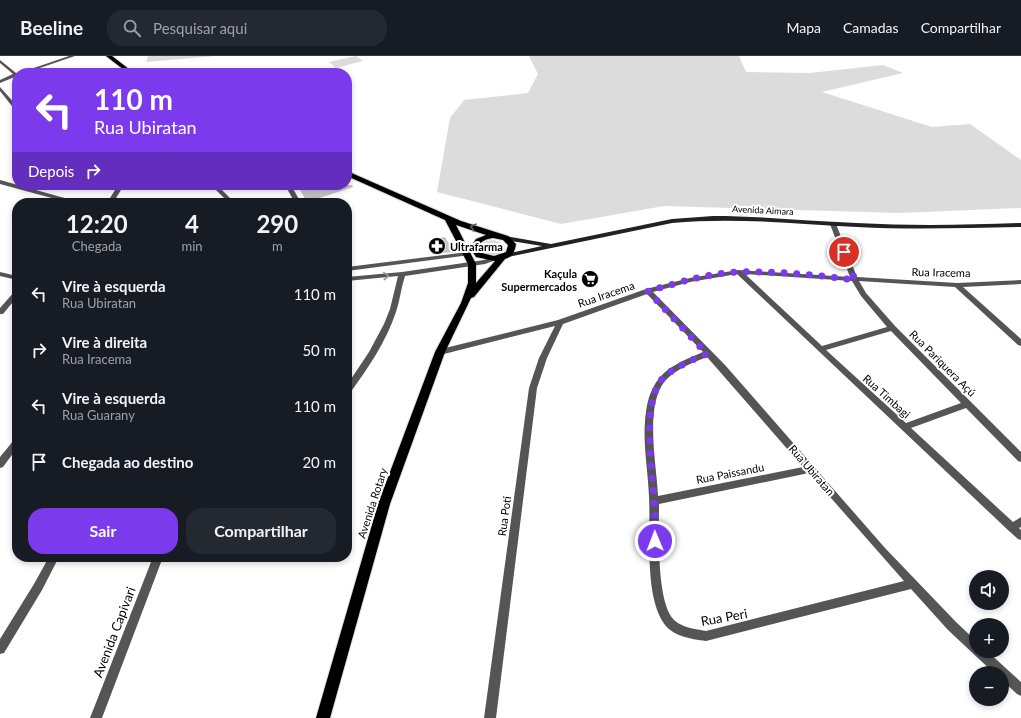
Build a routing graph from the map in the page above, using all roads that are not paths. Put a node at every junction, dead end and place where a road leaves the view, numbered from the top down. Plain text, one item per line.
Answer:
1 (73, 56) edge
2 (109, 56) edge
3 (0, 61) edge
4 (36, 68) edge
5 (125, 68) edge
6 (12, 70) edge
7 (12, 77) edge
8 (0, 82) edge
9 (0, 88) edge
10 (12, 103) edge
11 (352, 176) edge
12 (1, 183) edge
13 (12, 186) edge
14 (27, 190) edge
15 (219, 190) edge
16 (57, 198) edge
17 (227, 198) edge
18 (448, 218) junction
19 (833, 224) junction
20 (1021, 225) edge
21 (501, 237) junction
22 (561, 245) junction
23 (468, 254) junction
24 (502, 257) junction
25 (472, 264) junction
26 (352, 268) edge
27 (738, 272) junction
28 (0, 274) edge
29 (402, 274) junction
30 (12, 277) edge
31 (352, 279) edge
32 (855, 280) junction
33 (1021, 282) edge
34 (957, 285) junction
35 (648, 291) junction
36 (12, 299) edge
37 (465, 303) junction
38 (0, 312) edge
39 (560, 322) junction
40 (892, 328) junction
41 (1021, 343) edge
42 (820, 349) junction
43 (440, 352) junction
44 (707, 354) junction
45 (352, 384) edge
46 (968, 404) junction
47 (905, 427) junction
48 (12, 448) edge
49 (1021, 458) edge
50 (0, 464) edge
51 (811, 469) junction
52 (654, 501) junction
53 (1021, 521) edge
54 (1012, 528) junction
55 (1021, 536) edge
56 (51, 562) edge
57 (156, 562) edge
58 (913, 584) junction
59 (969, 642) edge
60 (0, 649) edge
61 (987, 658) edge
62 (1021, 690) edge
63 (96, 718) edge
64 (323, 718) edge
65 (490, 718) edge

1 - 4 street
2 - 5 main road
3 - 6 street
7 - 8 street
9 - 10 street
11 - 18 main road
12 - 13 street
14 - 16 street
15 - 17 street
21 -> 18 main road
18 - 23 main road, Avenida Rotary
19 - 20 main road, Avenida Aimara
19 - 22 main road, Avenida Aimara
19 - 32 street, Rua Pariquera Açú
21 - 22 main road
21 - 24 main road
21 - 24 main road
22 - 24 main road, Avenida Aimara
23 - 25 main road, Avenida Rotary
23 - 26 street
24 - 25 street
24 - 37 main road, Avenida Rotary
25 - 29 street
25 - 37 main road, Avenida Rotary
27 - 32 street, Rua Iracema
27 - 35 street, Rua Iracema
27 - 42 street, Rua Timbagi
28 - 30 street
31 -> 29 street
29 - 45 street
32 - 34 street, Rua Iracema
32 - 40 street, Rua Pariquera Açú
33 - 34 street, Rua Iracema
34 - 41 street
35 - 39 street, Rua Iracema
35 - 44 street, Rua Ubiratan
36 - 38 street
37 - 43 main road, Avenida Rotary
39 - 43 street, Rua Iracema
39 - 65 street, Rua Poti
40 - 42 street
40 - 46 street, Rua Pariquera Açú
42 - 47 street, Rua Timbagi
43 - 64 main road, Avenida Rotary
44 - 51 street, Rua Ubiratan
44 - 52 street, Rua Peri
46 - 47 street
46 - 49 street, Rua Pariquera Açú
47 - 54 street, Rua Timbagi
48 - 50 street
51 - 52 street, Rua Paissandu
51 - 58 street, Rua Ubiratan
52 - 58 street, Rua Peri
53 - 54 street
54 - 55 street, Rua Timbagi
56 - 60 street
57 - 63 street, Avenida Capivari
58 - 59 street, Rua Ubiratan
61 - 62 street

